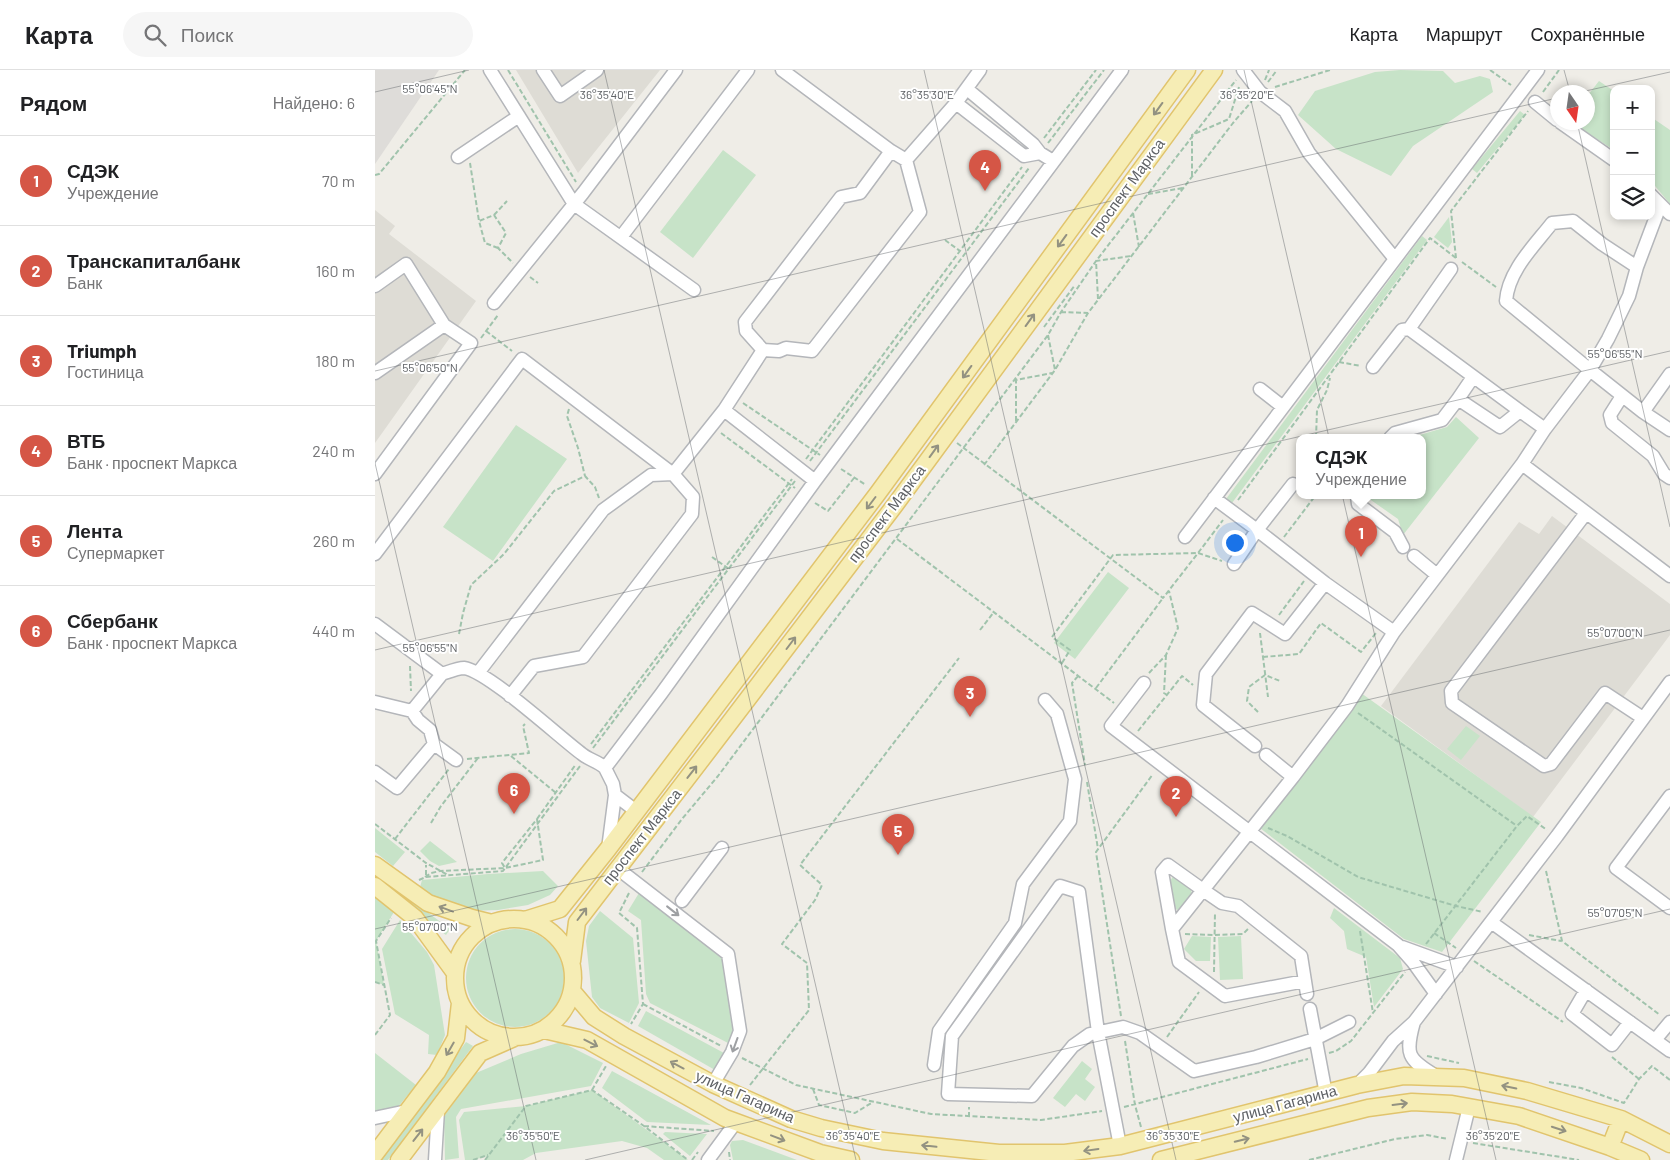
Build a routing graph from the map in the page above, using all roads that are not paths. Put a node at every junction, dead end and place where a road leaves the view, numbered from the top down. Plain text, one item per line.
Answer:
1 (490, 70) edge
2 (543, 70) edge
3 (597, 70) edge
4 (676, 70) edge
5 (748, 70) edge
6 (782, 70) edge
7 (980, 70) edge
8 (1122, 70) edge
9 (1187, 70) edge
10 (1214, 70) edge
11 (1538, 70) edge
12 (1242, 72) edge
13 (967, 89) junction
14 (1535, 102) road end
15 (956, 103) junction
16 (1550, 114) edge
17 (519, 116) junction
18 (1572, 130) edge
19 (891, 151) junction
20 (1036, 152) junction
21 (463, 154) road end
22 (1610, 157) edge
23 (906, 160) junction
24 (1053, 161) junction
25 (1655, 199) edge
26 (574, 204) junction
27 (1665, 210) edge
28 (621, 237) junction
29 (1395, 259) junction
30 (1454, 263) road end
31 (1637, 267) junction
32 (375, 286) edge
33 (694, 290) dead end
34 (494, 302) dead end
35 (445, 325) junction
36 (1409, 329) junction
37 (763, 350) junction
38 (1373, 368) road end
39 (1590, 370) junction
40 (375, 373) edge
41 (1670, 374) edge
42 (1473, 377) junction
43 (1260, 389) dead end
44 (1622, 396) junction
45 (1458, 399) junction
46 (1283, 407) junction
47 (724, 410) junction
48 (1520, 411) junction
49 (1643, 412) junction
50 (1545, 429) junction
51 (1670, 430) edge
52 (1394, 434) edge
53 (1523, 464) junction
54 (375, 474) edge
55 (673, 474) junction
56 (1670, 478) edge
57 (815, 481) junction
58 (1293, 484) dead end
59 (1214, 498) junction
60 (1357, 499) edge
61 (1586, 512) junction
62 (1257, 530) junction
63 (1185, 537) dead end
64 (1403, 547) dead end
65 (375, 554) edge
66 (1414, 556) dead end
67 (1234, 564) road end
68 (1437, 574) junction
69 (1670, 576) edge
70 (1325, 583) junction
71 (375, 624) edge
72 (1394, 632) junction
73 (478, 673) junction
74 (442, 674) junction
75 (1670, 682) edge
76 (1144, 683) road end
77 (510, 696) junction
78 (1045, 700) dead end
79 (375, 702) edge
80 (412, 711) junction
81 (1643, 718) junction
82 (434, 744) junction
83 (1255, 746) dead end
84 (1266, 755) dead end
85 (456, 760) road end
86 (605, 768) junction
87 (375, 772) edge
88 (1293, 777) junction
89 (615, 796) junction
90 (1670, 796) edge
91 (636, 811) junction
92 (1253, 828) junction
93 (722, 848) dead end
94 (608, 849) junction
95 (375, 865) edge
96 (617, 868) junction
97 (375, 886) edge
98 (1203, 890) junction
99 (682, 900) dead end
100 (1670, 908) edge
101 (1494, 918) junction
102 (525, 920) junction
103 (492, 923) junction
104 (1172, 931) junction
105 (1398, 945) junction
106 (571, 961) junction
107 (1457, 967) junction
108 (455, 973) junction
109 (1586, 990) junction
110 (573, 991) junction
111 (1436, 994) junction
112 (460, 1003) junction
113 (1310, 1010) dead end
114 (1349, 1022) dead end
115 (1414, 1022) junction
116 (1630, 1022) junction
117 (1670, 1022) edge
118 (544, 1030) junction
119 (1098, 1032) junction
120 (514, 1038) junction
121 (1315, 1039) junction
122 (1655, 1040) junction
123 (1670, 1051) edge
124 (934, 1065) dead end
125 (1435, 1076) junction
126 (713, 1084) junction
127 (1357, 1085) junction
128 (1326, 1094) junction
129 (1469, 1107) junction
130 (438, 1110) junction
131 (407, 1111) junction
132 (375, 1118) edge
133 (1621, 1119) junction
134 (737, 1122) junction
135 (1670, 1144) edge
136 (1611, 1147) junction
137 (1121, 1153) edge
138 (375, 1154) edge
139 (818, 1157) edge
140 (399, 1160) edge
141 (435, 1160) edge
142 (708, 1160) edge
143 (851, 1160) edge
144 (1161, 1160) edge
145 (1456, 1160) edge
146 (1641, 1160) edge

1 - 17 street
2 - 3 street
4 - 26 street
5 - 28 street
6 - 19 street
7 - 13 street
8 - 24 street
9 -> 91 main road, проспект Маркса
96 -> 10 main road, проспект Маркса
11 - 29 street
12 - 29 street
13 - 15 street
13 - 20 street
14 - 16 street
15 - 20 street
15 - 23 street
17 - 21 street
17 - 26 street
18 - 22 street
19 - 23 street
19 - 37 street
20 - 24 street
23 - 37 street
24 - 57 street
25 - 27 street
26 - 28 street
26 - 34 street
27 - 31 street
28 - 33 street
29 - 46 street
30 - 36 street
31 - 39 street
31 - 39 street
32 - 35 street
35 - 40 street
35 - 54 street
36 - 38 street
36 - 42 street
37 - 47 street
39 - 44 street
39 - 50 street
41 - 49 street
42 - 45 street
42 - 48 street
43 - 46 street
44 - 49 street
44 - 56 street
45 - 48 street
45 - 52 street
46 - 59 street
47 - 55 street
47 - 57 street
48 - 50 street
49 - 51 street
50 - 53 street
53 - 61 street
53 - 68 street
55 - 65 street
55 - 73 street
55 - 77 street
57 - 86 street
58 - 62 street
59 - 62 street
59 - 63 street
60 - 64 street
61 - 69 street
61 - 81 street
62 - 67 street
62 - 70 street
66 - 68 street
68 - 72 street
70 - 72 street
70 - 83 street
71 - 74 street
72 - 88 street
73 - 74 street
73 - 77 street
74 - 80 street
75 - 81 street
76 - 92 street
77 - 86 street
78 - 124 street
79 - 80 street
80 - 82 street
81 - 101 street
82 - 85 street
82 - 87 street
84 - 88 street
86 - 89 street
88 - 92 street
89 - 91 street
89 - 94 street
90 - 100 street
91 - 94 main road, проспект Маркса
92 - 98 street
92 - 105 street
93 - 99 street
94 - 102 main road, проспект Маркса
103 -> 95 main road
106 -> 96 main road, проспект Маркса
96 -> 126 street
97 - 108 main road
98 - 104 street
98 - 104 street
98 - 104 street
101 - 107 street
101 - 109 street
102 - 103 main road
102 - 106 main road
103 - 108 main road
105 - 107 street
105 - 111 street
106 - 110 main road
107 - 111 street
108 - 112 main road
109 - 116 street
109 - 116 street
110 - 118 main road
126 -> 110 main road, улица Гагарина
111 - 115 street
112 - 120 main road
112 -> 131 main road
113 - 121 street
114 - 121 street
115 - 125 street
115 - 127 street
116 - 122 street
117 - 122 street
118 - 120 main road
118 -> 134 main road, улица Гагарина
119 - 119 street
119 - 121 street
119 - 137 street
120 - 130 main road
121 - 128 street
122 - 123 street
125 - 127 main road, улица Гагарина
133 -> 125 main road, улица Гагарина
137 -> 126 main road, улица Гагарина
127 - 128 main road, улица Гагарина
128 - 137 main road, улица Гагарина
129 -> 136 main road, улица Гагарина
144 -> 129 main road, улица Гагарина
129 - 145 street
140 -> 130 main road
130 - 141 street
131 - 132 street
131 - 138 main road
133 - 135 main road, улица Гагарина
133 - 136 main road
134 -> 139 main road, улица Гагарина
134 - 142 street
136 - 146 main road, улица Гагарина
139 - 143 main road, улица Гагарина

